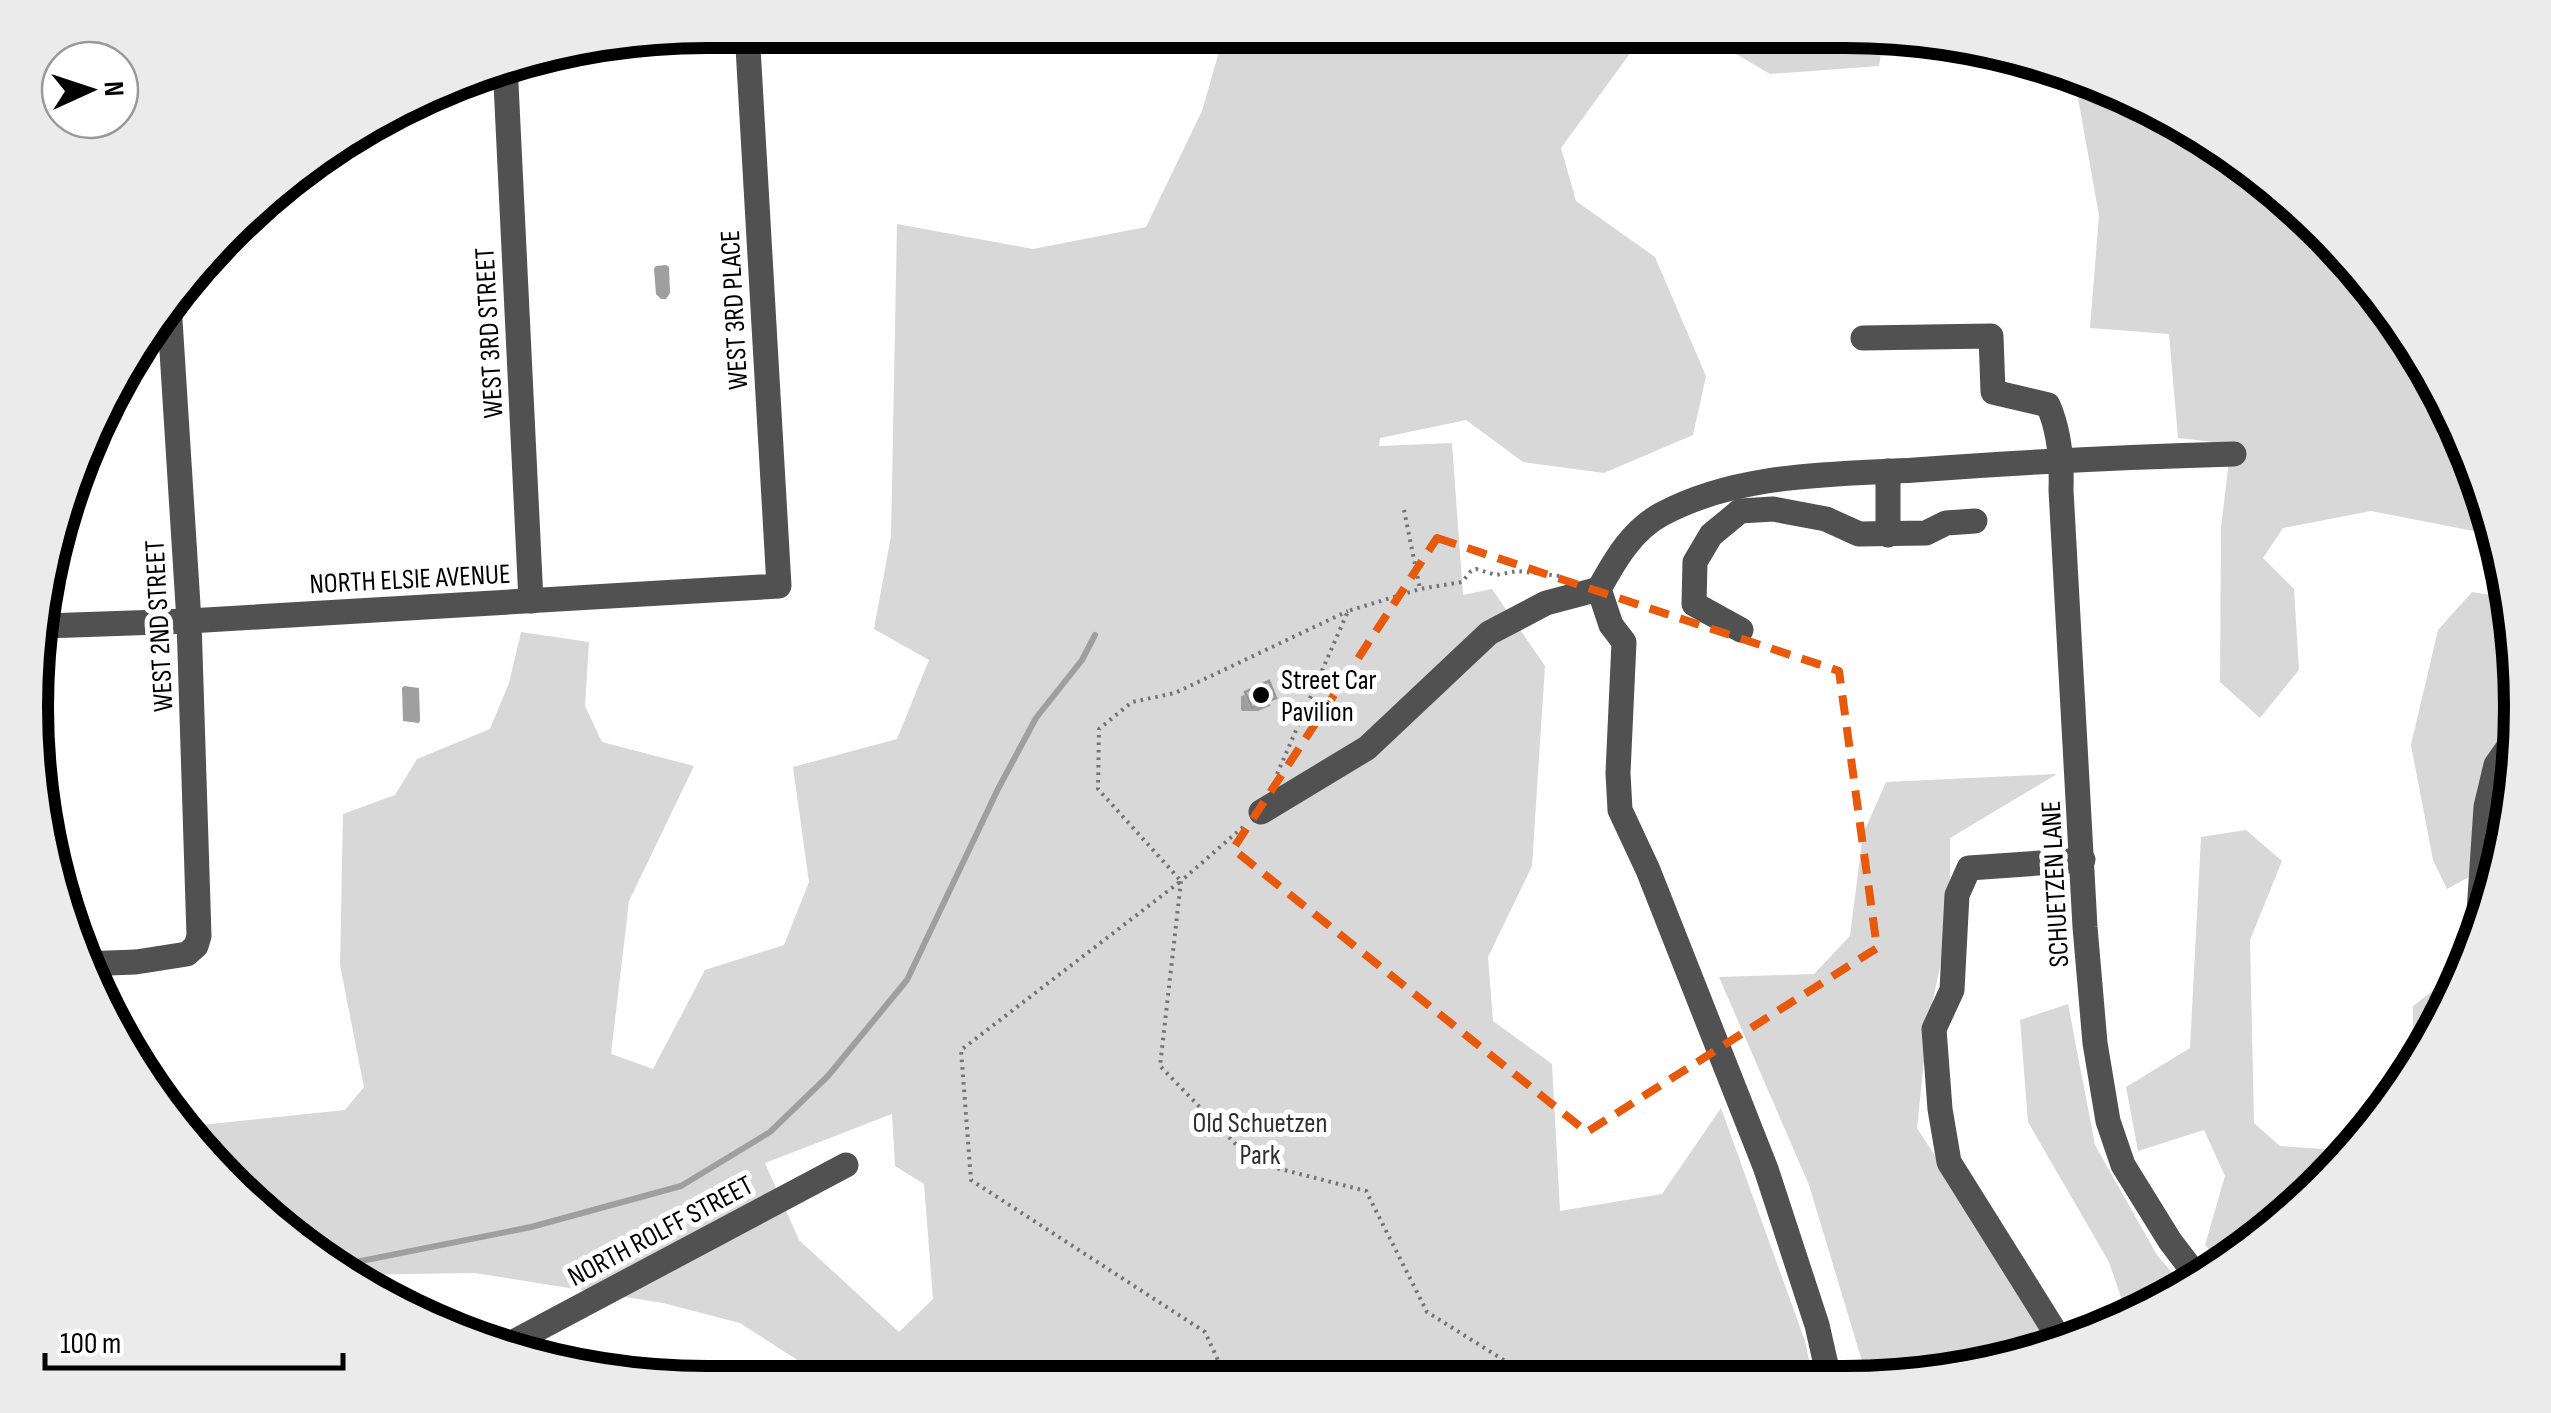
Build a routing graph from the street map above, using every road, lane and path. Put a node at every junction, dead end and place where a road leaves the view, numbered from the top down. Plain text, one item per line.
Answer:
1 (748, 48) edge
2 (506, 79) edge
3 (170, 324) edge
4 (1863, 338) dead end
5 (2234, 454) dead end
6 (2062, 460) junction
7 (1888, 472) junction
8 (1404, 510) dead end
9 (1975, 521) dead end
10 (1888, 535) junction
11 (1602, 585) junction
12 (779, 586) joint
13 (1420, 589) junction
14 (530, 600) junction
15 (1348, 611) junction
16 (189, 621) junction
17 (52, 626) edge
18 (1742, 630) dead end
19 (2501, 757) edge
20 (1276, 776) dead end
21 (1260, 812) joint
22 (2083, 860) junction
23 (2481, 875) edge
24 (1181, 881) junction
25 (100, 963) edge
26 (846, 1165) dead end
27 (2190, 1267) edge
28 (2055, 1331) edge
29 (520, 1338) edge
30 (1221, 1366) edge
31 (1513, 1366) edge
32 (1826, 1366) edge

1 - 12 street, WEST 3RD PLACE
2 - 14 street, WEST 3RD STREET
3 - 16 street, WEST 2ND STREET
4 - 6 street, SCHUETZEN LANE
5 - 6 street
6 - 7 street
6 - 22 street, SCHUETZEN LANE
7 - 10 street
7 - 11 street
8 - 13 path
9 - 10 street
10 - 18 street
11 - 13 path
11 - 21 street
11 - 32 street
12 - 14 street, NORTH ELSIE AVENUE
13 - 15 path
14 - 16 street, NORTH ELSIE AVENUE
15 - 20 path
15 - 24 path
16 - 17 street, NORTH ELSIE AVENUE
16 - 25 street, WEST 2ND STREET
19 - 23 street
21 - 24 path
22 - 27 street, SCHUETZEN LANE
22 - 28 street
24 - 30 path
24 - 31 path
26 - 29 street, NORTH ROLFF STREET

